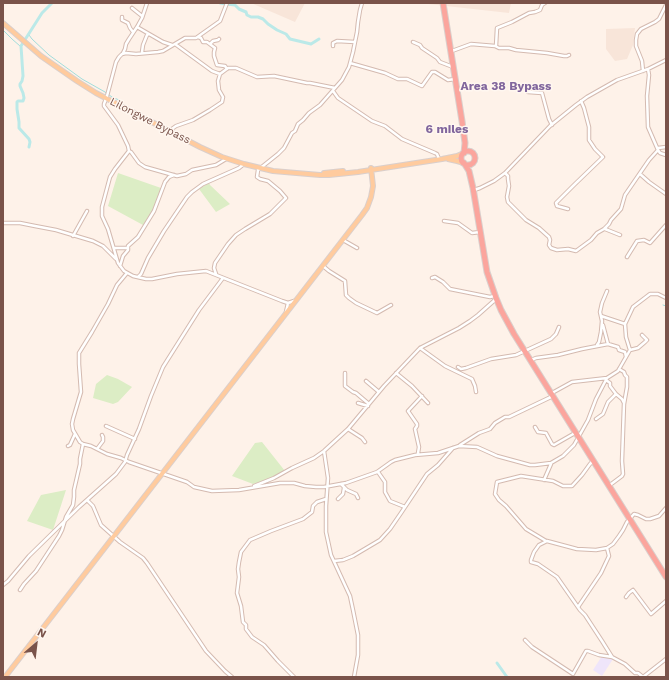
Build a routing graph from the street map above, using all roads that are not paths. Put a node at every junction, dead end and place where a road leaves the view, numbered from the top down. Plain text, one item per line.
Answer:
1 (147, 3) edge
2 (227, 3) edge
3 (362, 3) edge
4 (443, 3) edge
5 (545, 3) edge
6 (666, 5) edge
7 (132, 8) dead end
8 (122, 16) dead end
9 (142, 16) junction
10 (3, 23) edge
11 (137, 27) junction
12 (134, 32) junction
13 (150, 34) junction
14 (198, 37) junction
15 (219, 38) dead end
16 (355, 42) junction
17 (413, 42) dead end
18 (210, 44) junction
19 (174, 45) junction
20 (333, 46) dead end
21 (496, 46) junction
22 (451, 51) junction
23 (142, 52) junction
24 (122, 54) junction
25 (569, 55) dead end
26 (666, 60) edge
27 (350, 63) junction
28 (454, 67) junction
29 (227, 69) junction
30 (648, 69) junction
31 (643, 71) junction
32 (220, 74) junction
33 (456, 79) junction
34 (334, 90) junction
35 (528, 92) dead end
36 (107, 95) junction
37 (581, 101) junction
38 (462, 121) junction
39 (552, 125) junction
40 (169, 132) junction
41 (666, 147) edge
42 (658, 149) junction
43 (129, 151) junction
44 (464, 152) junction
45 (474, 153) junction
46 (666, 155) edge
47 (227, 159) junction
48 (440, 159) junction
49 (475, 162) junction
50 (464, 163) junction
51 (244, 164) junction
52 (404, 165) junction
53 (260, 168) junction
54 (370, 169) junction
55 (382, 169) junction
56 (362, 172) junction
57 (505, 173) junction
58 (316, 174) junction
59 (640, 174) junction
60 (174, 176) junction
61 (371, 177) junction
62 (473, 189) junction
63 (666, 194) edge
64 (568, 209) dead end
65 (87, 211) dead end
66 (444, 221) dead end
67 (3, 223) edge
68 (666, 225) edge
69 (604, 229) junction
70 (480, 232) junction
71 (620, 235) dead end
72 (73, 236) junction
73 (343, 240) junction
74 (114, 248) junction
75 (127, 248) junction
76 (357, 248) dead end
77 (627, 257) dead end
78 (116, 259) junction
79 (322, 266) junction
80 (120, 267) junction
81 (127, 273) junction
82 (216, 275) junction
83 (138, 278) junction
84 (223, 278) junction
85 (432, 278) dead end
86 (607, 291) dead end
87 (495, 297) junction
88 (666, 298) edge
89 (297, 299) junction
90 (288, 303) junction
91 (391, 305) dead end
92 (285, 315) junction
93 (601, 316) junction
94 (602, 320) junction
95 (625, 324) junction
96 (559, 327) dead end
97 (642, 335) dead end
98 (608, 344) junction
99 (596, 346) junction
100 (420, 348) junction
101 (630, 350) junction
102 (525, 351) junction
103 (626, 357) junction
104 (531, 360) junction
105 (458, 367) dead end
106 (619, 369) junction
107 (345, 373) dead end
108 (396, 373) junction
109 (607, 379) junction
110 (366, 381) dead end
111 (379, 392) junction
112 (476, 392) dead end
113 (616, 394) junction
114 (552, 395) junction
115 (422, 396) junction
116 (358, 403) dead end
117 (428, 403) dead end
118 (624, 404) junction
119 (368, 405) junction
120 (596, 419) dead end
121 (106, 426) dead end
122 (535, 427) dead end
123 (348, 430) junction
124 (75, 434) junction
125 (102, 435) dead end
126 (577, 435) junction
127 (135, 439) junction
128 (365, 442) dead end
129 (83, 444) junction
130 (68, 446) dead end
131 (459, 446) junction
132 (453, 448) junction
133 (97, 449) junction
134 (324, 451) junction
135 (418, 454) junction
136 (126, 461) junction
137 (594, 461) junction
138 (551, 463) junction
139 (378, 472) junction
140 (162, 474) junction
141 (544, 480) junction
142 (341, 484) junction
143 (327, 486) junction
144 (609, 486) junction
145 (251, 487) junction
146 (344, 488) junction
147 (358, 498) dead end
148 (326, 499) junction
149 (338, 499) dead end
150 (87, 500) junction
151 (405, 506) junction
152 (666, 508) edge
153 (630, 519) junction
154 (65, 521) junction
155 (114, 536) junction
156 (546, 541) junction
157 (607, 548) junction
158 (334, 561) junction
159 (666, 577) edge
160 (3, 585) edge
161 (20, 590) dead end
162 (626, 597) dead end
163 (666, 601) edge
164 (578, 607) junction
165 (525, 640) dead end
166 (612, 657) junction
167 (666, 659) edge
168 (5, 677) edge
169 (232, 677) edge
170 (294, 677) edge
171 (354, 677) edge
172 (643, 677) edge

1 - 9 street
2 - 14 street
3 - 16 street
4 - 22 highway
5 - 21 street
6 - 31 street
7 - 9 street
8 - 12 street
9 - 11 street
10 - 36 main road, Lilongwe Bypass
11 - 12 street
11 - 13 street
12 - 24 street
13 - 19 street
13 - 23 street
14 - 18 street
14 - 19 street
15 - 18 street
16 - 20 street
16 - 27 street
17 - 28 street
18 - 29 street
19 - 23 street
19 - 32 street
21 - 22 street
21 - 25 street
22 - 28 highway
23 - 24 street
24 - 36 street
26 - 30 street
27 - 33 street
27 - 34 street
28 - 33 highway
29 - 32 street
29 - 34 street
30 - 31 street
30 - 42 street
31 - 37 street
32 - 40 street
33 - 38 highway
34 - 48 street
34 - 53 street
35 - 39 street
36 - 40 main road, Lilongwe Bypass
36 - 43 street
37 - 39 street
37 - 64 street
38 - 44 highway
38 - 45 highway
39 - 57 street
40 - 47 main road, Lilongwe Bypass
41 - 42 street
42 - 46 street
42 - 59 street
43 - 60 street
43 - 74 street
44 - 45 highway
44 - 48 main road, Lilongwe Bypass
44 - 50 highway
45 - 49 highway
47 - 51 main road, Lilongwe Bypass
47 - 60 street
48 - 50 main road, Lilongwe Bypass
48 - 52 main road, Lilongwe Bypass
49 - 50 highway
49 - 62 highway
50 - 62 highway
51 - 53 main road, Lilongwe Bypass
51 - 83 street
52 - 54 main road, Lilongwe Bypass
52 - 55 main road, Lilongwe Bypass
53 - 58 main road, Lilongwe Bypass
53 - 82 street
54 - 55 main road, Lilongwe Bypass
54 - 56 main road, Lilongwe Bypass
54 - 58 main road, Lilongwe Bypass
54 - 61 main road
55 - 61 main road
56 - 58 main road, Lilongwe Bypass
56 - 61 main road
57 - 62 street
57 - 69 street
59 - 63 street
59 - 69 street
60 - 75 street
61 - 73 main road
62 - 70 highway
65 - 72 street
66 - 70 street
67 - 72 street
68 - 77 street
69 - 71 street
70 - 87 highway
72 - 78 street
73 - 76 street
73 - 79 main road
74 - 75 street
74 - 78 street
75 - 80 street
78 - 80 street
79 - 89 main road
79 - 91 street
80 - 81 street
81 - 83 street
81 - 124 street
82 - 83 street
82 - 84 street
84 - 90 street
84 - 127 street
85 - 87 street
86 - 93 street
87 - 100 street
87 - 102 highway
88 - 95 street
89 - 90 street
89 - 92 main road
90 - 92 street
92 - 140 main road
93 - 94 street
93 - 95 street
94 - 98 street
94 - 99 street
95 - 101 street
96 - 102 street
97 - 101 street
98 - 99 street
98 - 103 street
99 - 104 street
100 - 108 street
100 - 112 street
101 - 103 street
102 - 104 highway
102 - 105 street
103 - 106 street
104 - 114 highway
106 - 109 street
106 - 118 street
107 - 119 street
108 - 111 street
108 - 115 street
109 - 113 street
109 - 114 street
109 - 126 street
110 - 111 street
111 - 119 street
113 - 118 street
113 - 120 street
114 - 126 highway
114 - 131 street
115 - 117 street
115 - 135 street
116 - 119 street
118 - 144 street
119 - 123 street
121 - 127 street
122 - 126 street
123 - 128 street
123 - 134 street
124 - 129 street
124 - 130 street
125 - 133 street
126 - 137 highway
126 - 138 street
127 - 136 street
129 - 133 street
129 - 154 street
131 - 132 street
131 - 138 street
132 - 135 street
132 - 151 street
133 - 136 street
134 - 143 street
134 - 145 street
135 - 139 street
136 - 140 street
136 - 150 street
137 - 141 street
137 - 144 highway
138 - 141 street
139 - 142 street
139 - 151 street
140 - 145 street
140 - 155 main road
141 - 156 street
142 - 143 street
142 - 146 street
143 - 145 street
143 - 148 street
144 - 153 highway
146 - 147 street
146 - 149 street
148 - 158 street
148 - 170 street
150 - 154 street
150 - 155 street
151 - 158 street
152 - 153 street
153 - 157 street
153 - 159 highway
154 - 160 street
154 - 161 street
155 - 168 main road
155 - 169 street
156 - 157 street
156 - 164 street
157 - 164 street
158 - 171 street
162 - 163 street
164 - 166 street
165 - 166 street
166 - 172 street
167 - 172 street

